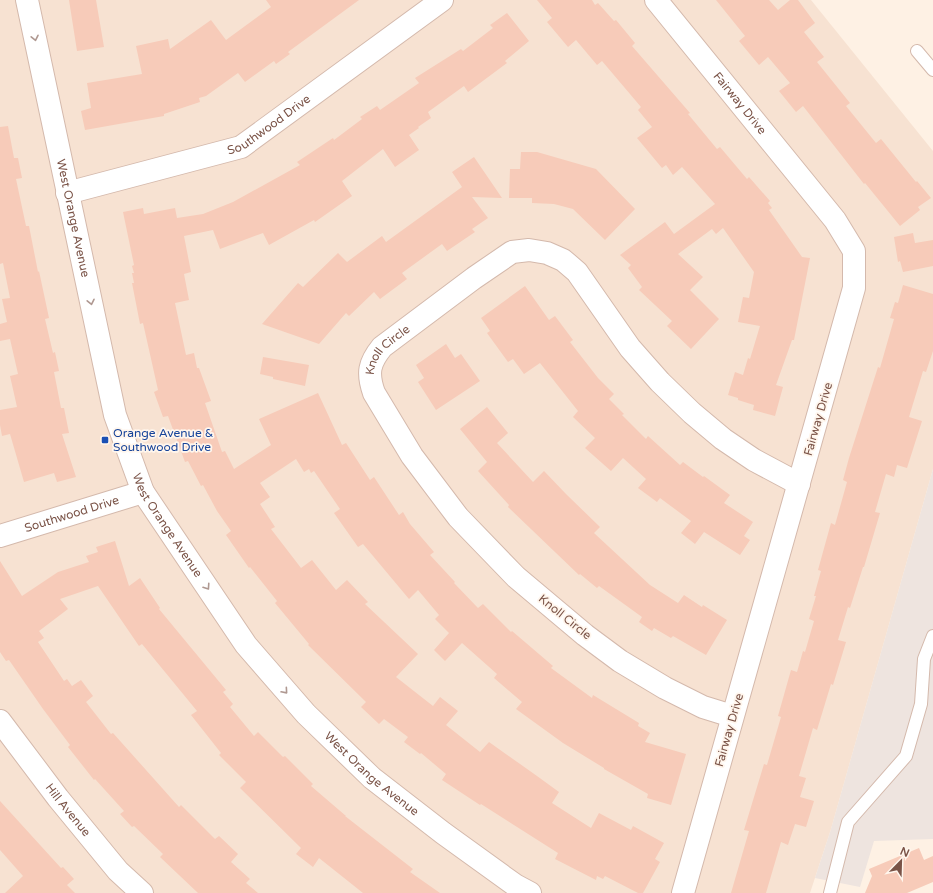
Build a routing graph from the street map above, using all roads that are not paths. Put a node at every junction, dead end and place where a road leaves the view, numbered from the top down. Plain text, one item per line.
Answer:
1 (27, 0) edge
2 (442, 0) edge
3 (656, 0) edge
4 (916, 51) dead end
5 (933, 70) edge
6 (67, 192) junction
7 (800, 484) junction
8 (143, 492) junction
9 (0, 536) edge
10 (933, 636) edge
11 (732, 716) junction
12 (0, 721) edge
13 (142, 893) edge
14 (530, 893) edge
15 (684, 893) edge
16 (830, 893) edge

1 -> 6 street, West Orange Avenue
2 - 6 street, Southwood Drive
3 - 7 street, Fairway Drive
4 - 5 lane
6 -> 8 street, West Orange Avenue
7 - 11 street, Fairway Drive
7 - 11 street, Knoll Circle
8 - 9 street, Southwood Drive
8 -> 14 street, West Orange Avenue
10 - 16 lane
11 - 15 street, Fairway Drive
12 - 13 street, Hill Avenue

